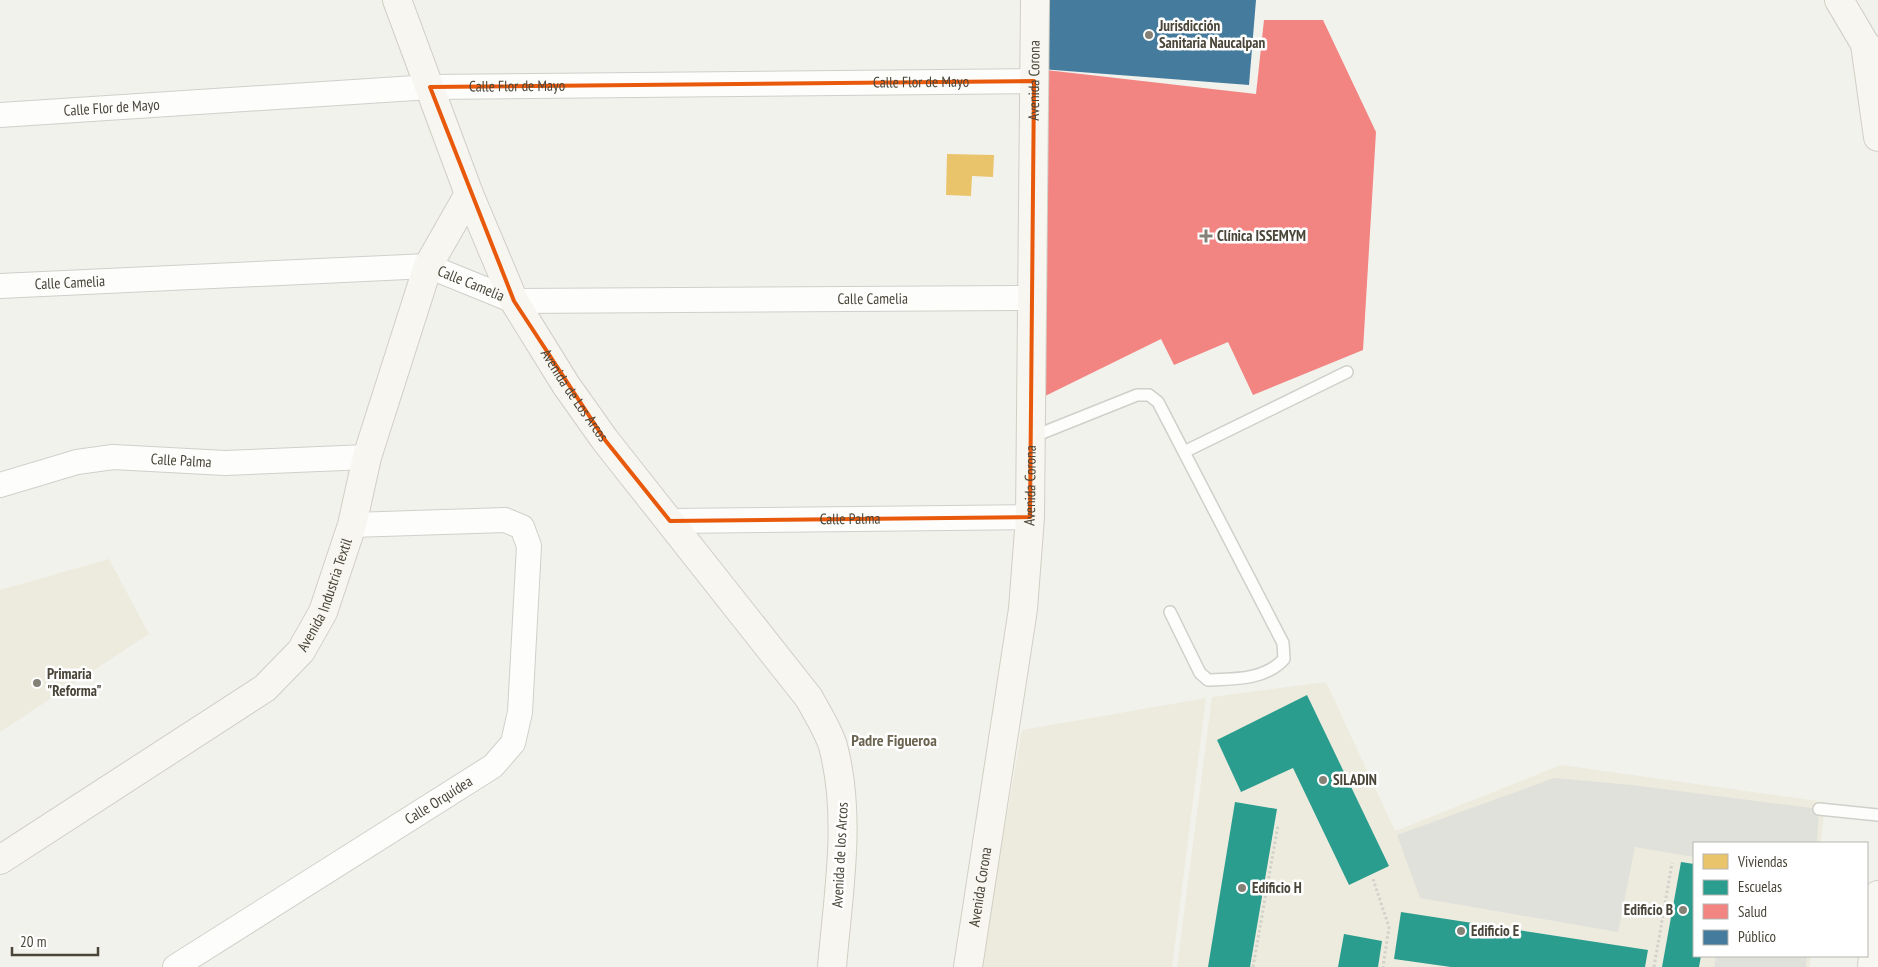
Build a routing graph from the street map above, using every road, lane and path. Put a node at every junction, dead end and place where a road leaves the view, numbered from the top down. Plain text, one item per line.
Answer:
1 (397, 0) edge
2 (1035, 0) edge
3 (1848, 4) edge
4 (1871, 51) edge
5 (1034, 81) junction
6 (430, 87) junction
7 (0, 115) edge
8 (1878, 137) edge
9 (469, 194) junction
10 (428, 266) junction
11 (0, 286) edge
12 (1032, 298) junction
13 (514, 301) junction
14 (1347, 372) dead end
15 (1030, 437) junction
16 (1184, 452) junction
17 (367, 458) junction
18 (0, 485) edge
19 (1030, 517) junction
20 (670, 520) junction
21 (352, 525) junction
22 (1170, 612) dead end
23 (832, 744) joint
24 (1819, 809) dead end
25 (1878, 815) edge
26 (1278, 826) dead end
27 (0, 860) edge
28 (1672, 863) dead end
29 (1373, 879) dead end
30 (1878, 895) edge
31 (175, 967) edge
32 (832, 967) edge
33 (968, 967) edge
34 (1254, 967) edge
35 (1383, 967) edge
36 (1654, 967) edge
37 (1872, 967) edge

1 - 6 main road, Avenida de Los Arcos
2 - 5 main road, Avenida Corona
3 - 4 main road
4 - 8 main road
5 - 6 street, Calle Flor de Mayo
5 - 12 main road, Avenida Corona
6 - 7 street, Calle Flor de Mayo
6 - 9 main road, Avenida de Los Arcos
9 - 10 main road, Avenida Industria Textil
9 - 13 main road, Avenida de Los Arcos
10 - 11 street, Calle Camelia
10 - 13 street, Calle Camelia
10 - 17 main road, Avenida Industria Textil
12 - 13 street, Calle Camelia
12 - 15 main road, Avenida Corona
13 - 20 main road, Avenida de Los Arcos
14 - 16 lane
15 - 16 lane
15 - 19 main road, Avenida Corona
16 - 22 lane
17 - 18 street, Calle Palma
17 - 21 main road, Avenida Industria Textil
19 - 20 street, Calle Palma
19 - 33 main road, Avenida Corona
20 - 23 main road, Avenida de Los Arcos
21 - 27 main road, Avenida Industria Textil
21 - 31 street, Calle Orquídea
23 - 32 main road, Avenida de los Arcos
24 - 25 lane
26 - 34 path
28 - 36 path
29 - 35 path
30 - 37 main road

